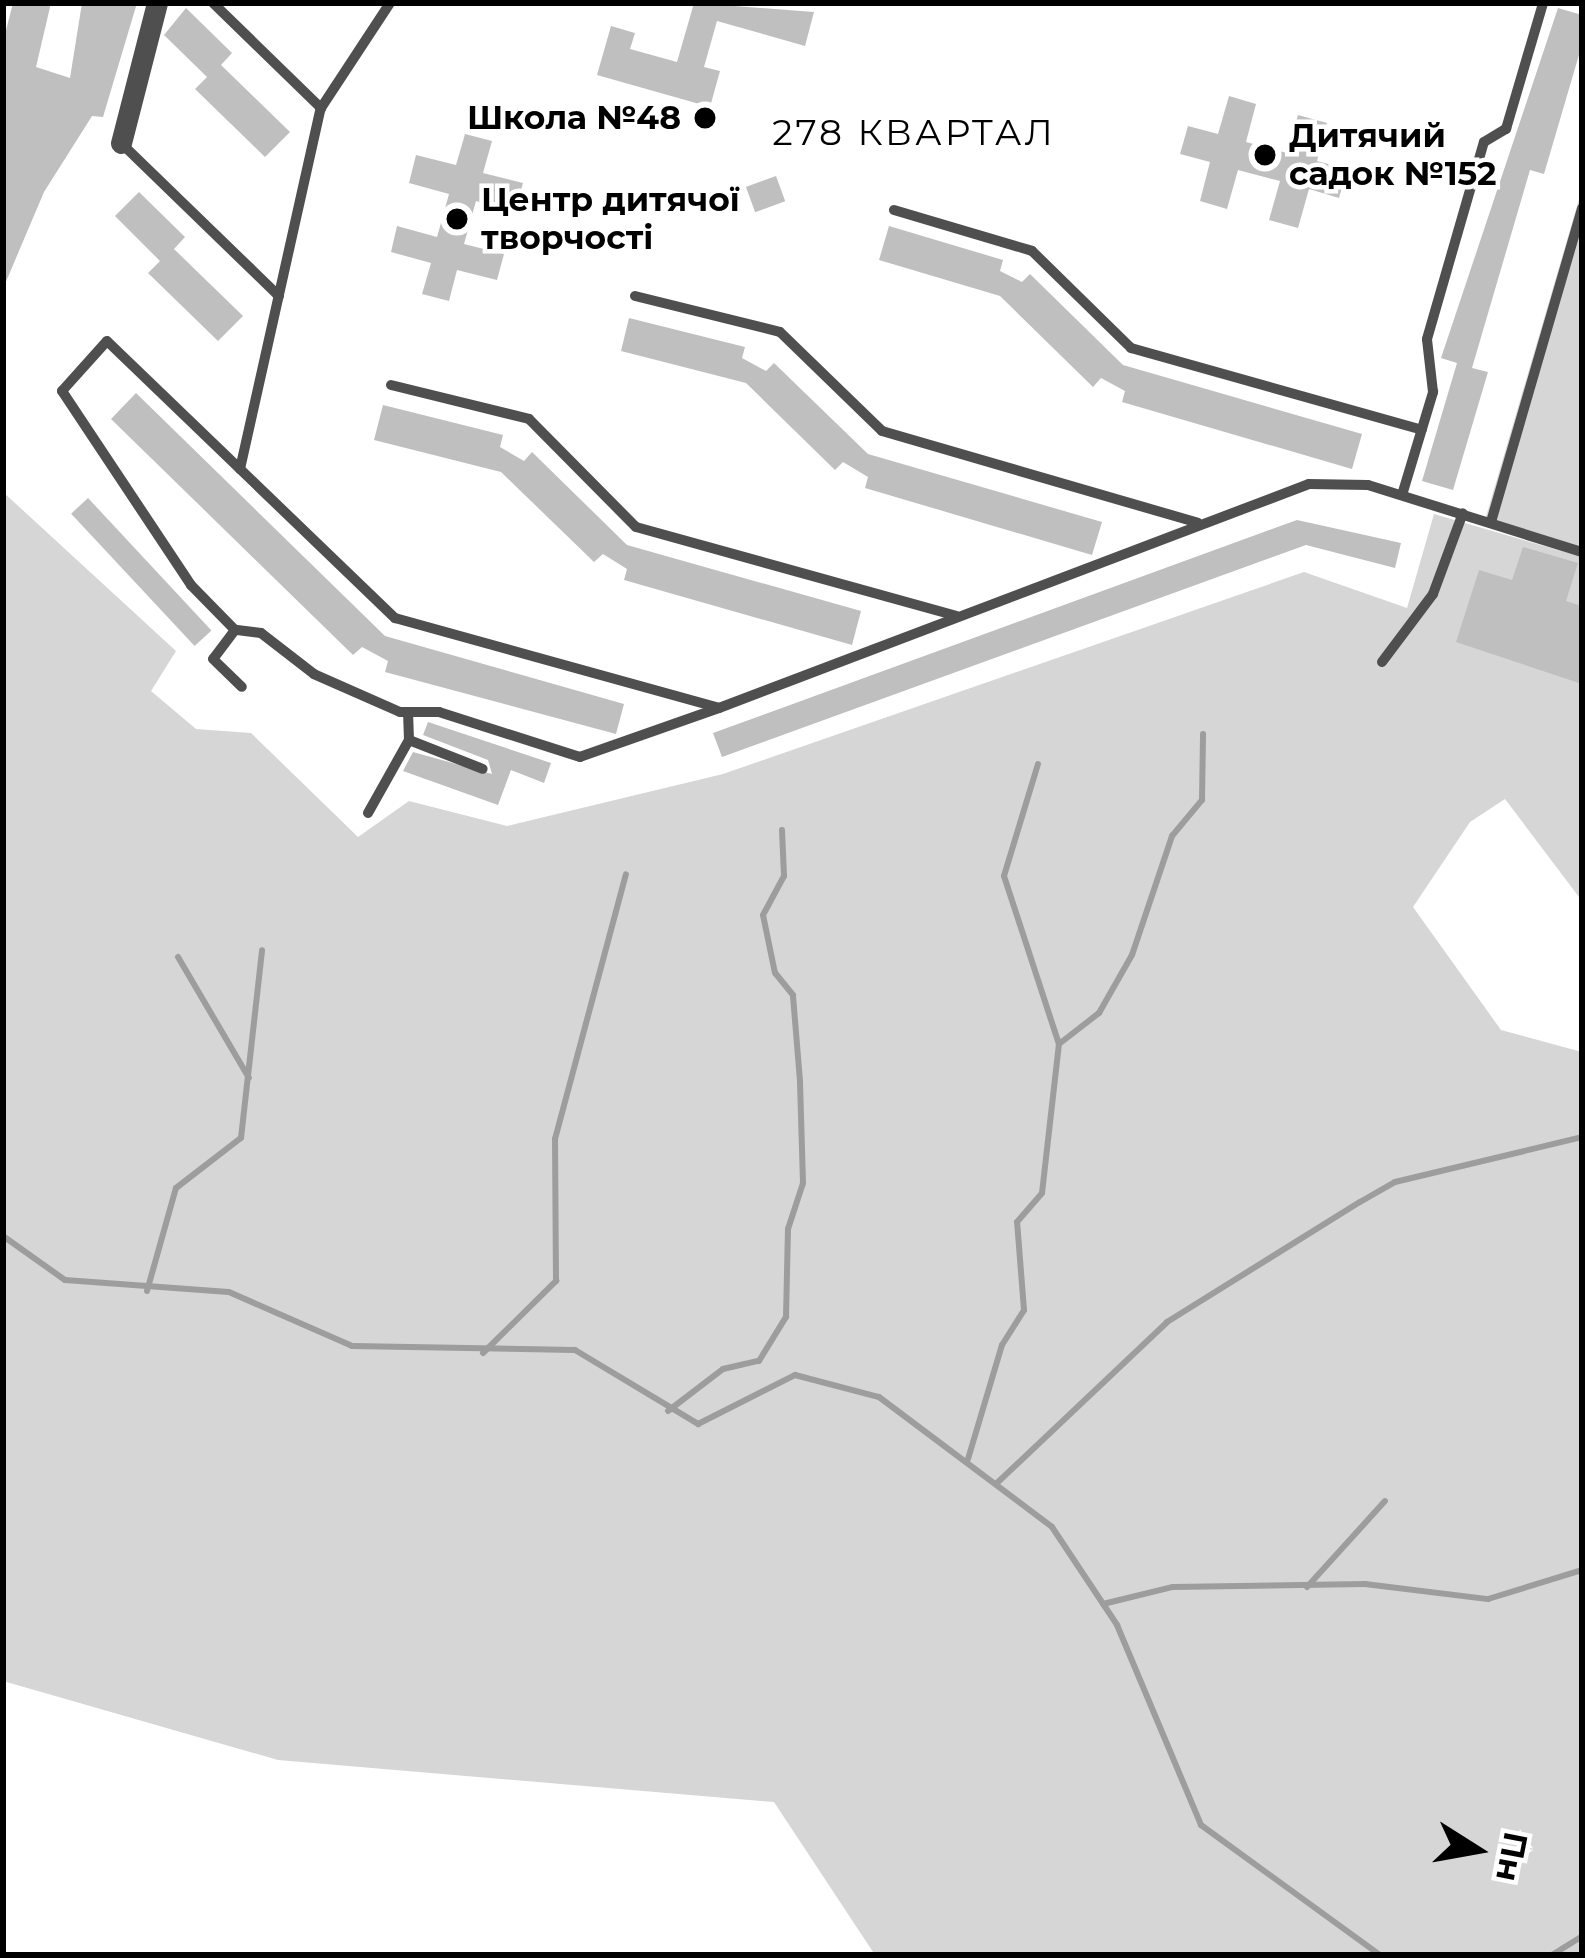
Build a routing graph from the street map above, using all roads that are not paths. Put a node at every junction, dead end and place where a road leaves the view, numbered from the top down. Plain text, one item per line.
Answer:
1 (157, 3) edge
2 (213, 3) edge
3 (390, 3) edge
4 (1543, 3) edge
5 (321, 108) junction
6 (121, 143) joint
7 (1582, 208) edge
8 (894, 210) dead end
9 (279, 296) junction
10 (635, 296) dead end
11 (391, 385) dead end
12 (1422, 430) junction
13 (240, 469) junction
14 (1402, 495) junction
15 (1463, 513) junction
16 (1491, 522) junction
17 (1198, 524) junction
18 (1582, 552) edge
19 (956, 616) junction
20 (235, 630) junction
21 (1382, 662) dead end
22 (242, 687) dead end
23 (719, 708) junction
24 (408, 712) junction
25 (409, 740) junction
26 (483, 769) dead end
27 (368, 813) dead end

1 - 6 street
2 - 5 lane
3 - 5 lane
4 - 12 lane
5 - 9 lane
6 - 9 lane
7 - 16 lane
8 - 12 lane
9 - 13 lane
10 - 17 lane
11 - 19 lane
12 - 14 lane
13 - 20 lane
13 - 23 lane
14 - 15 lane
14 - 17 lane
15 - 16 lane
15 - 21 lane
16 - 18 lane
17 - 19 lane
19 - 23 lane
20 - 22 lane
20 - 24 lane
23 - 24 lane
24 - 25 lane
25 - 26 lane
25 - 27 lane

